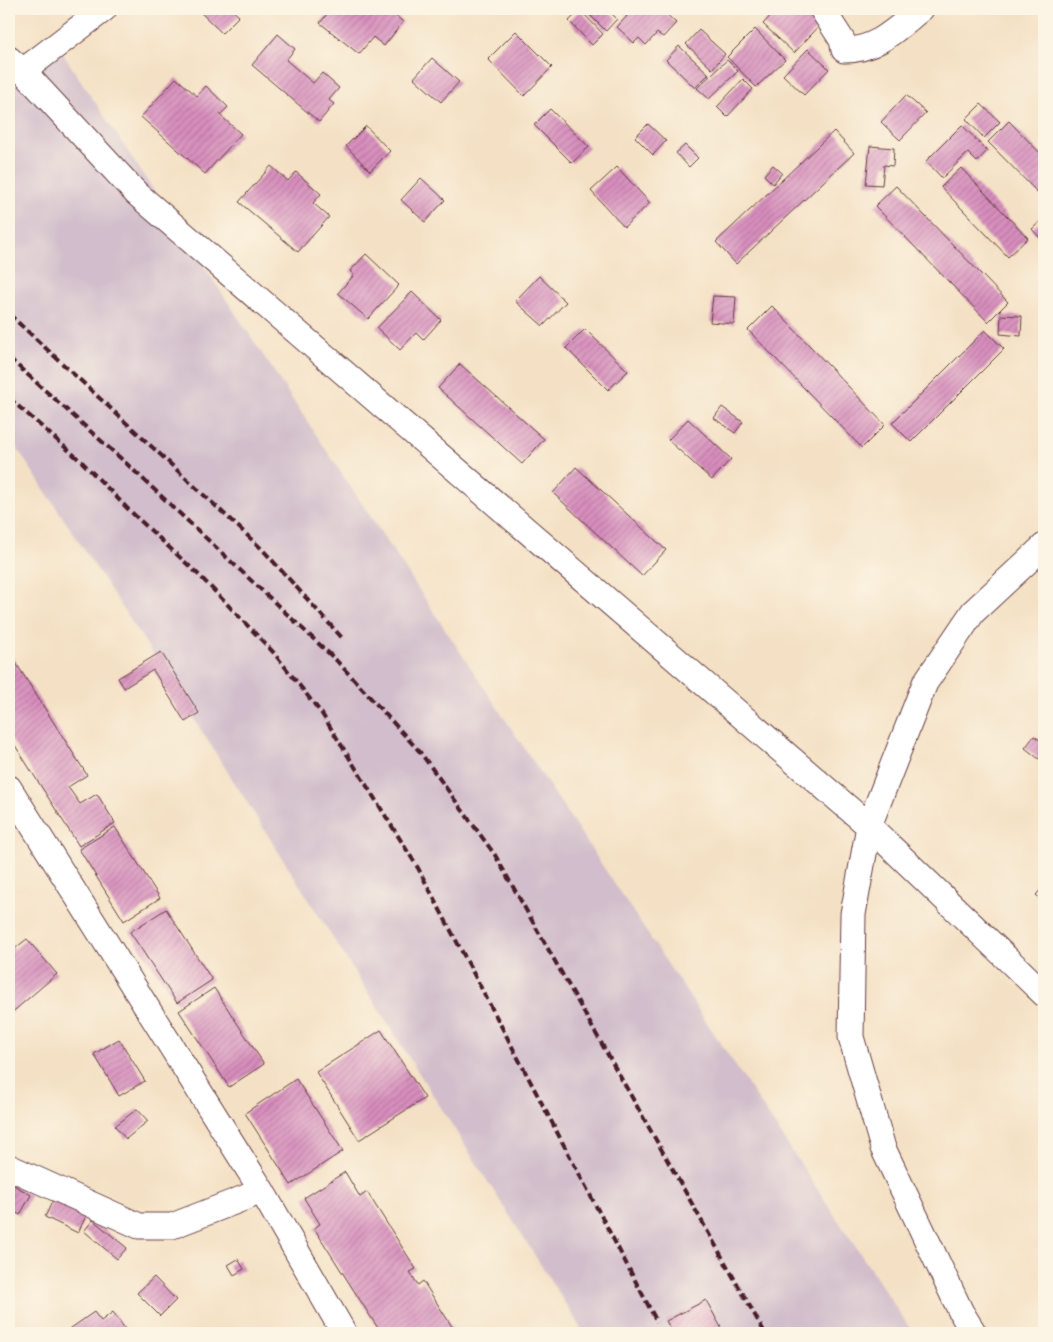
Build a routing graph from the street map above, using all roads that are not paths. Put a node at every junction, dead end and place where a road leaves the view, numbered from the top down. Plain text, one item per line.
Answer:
1 (104, 9) edge
2 (822, 9) edge
3 (921, 9) edge
4 (16, 65) edge
5 (1044, 546) edge
6 (9, 788) edge
7 (869, 826) junction
8 (1044, 994) edge
9 (9, 1167) edge
10 (262, 1191) junction
11 (344, 1333) edge
12 (974, 1333) edge

1 - 4 street
2 - 3 street
4 - 7 street
5 - 7 street
6 - 10 street
7 - 8 street
7 - 12 street
9 - 10 street
10 - 11 street

